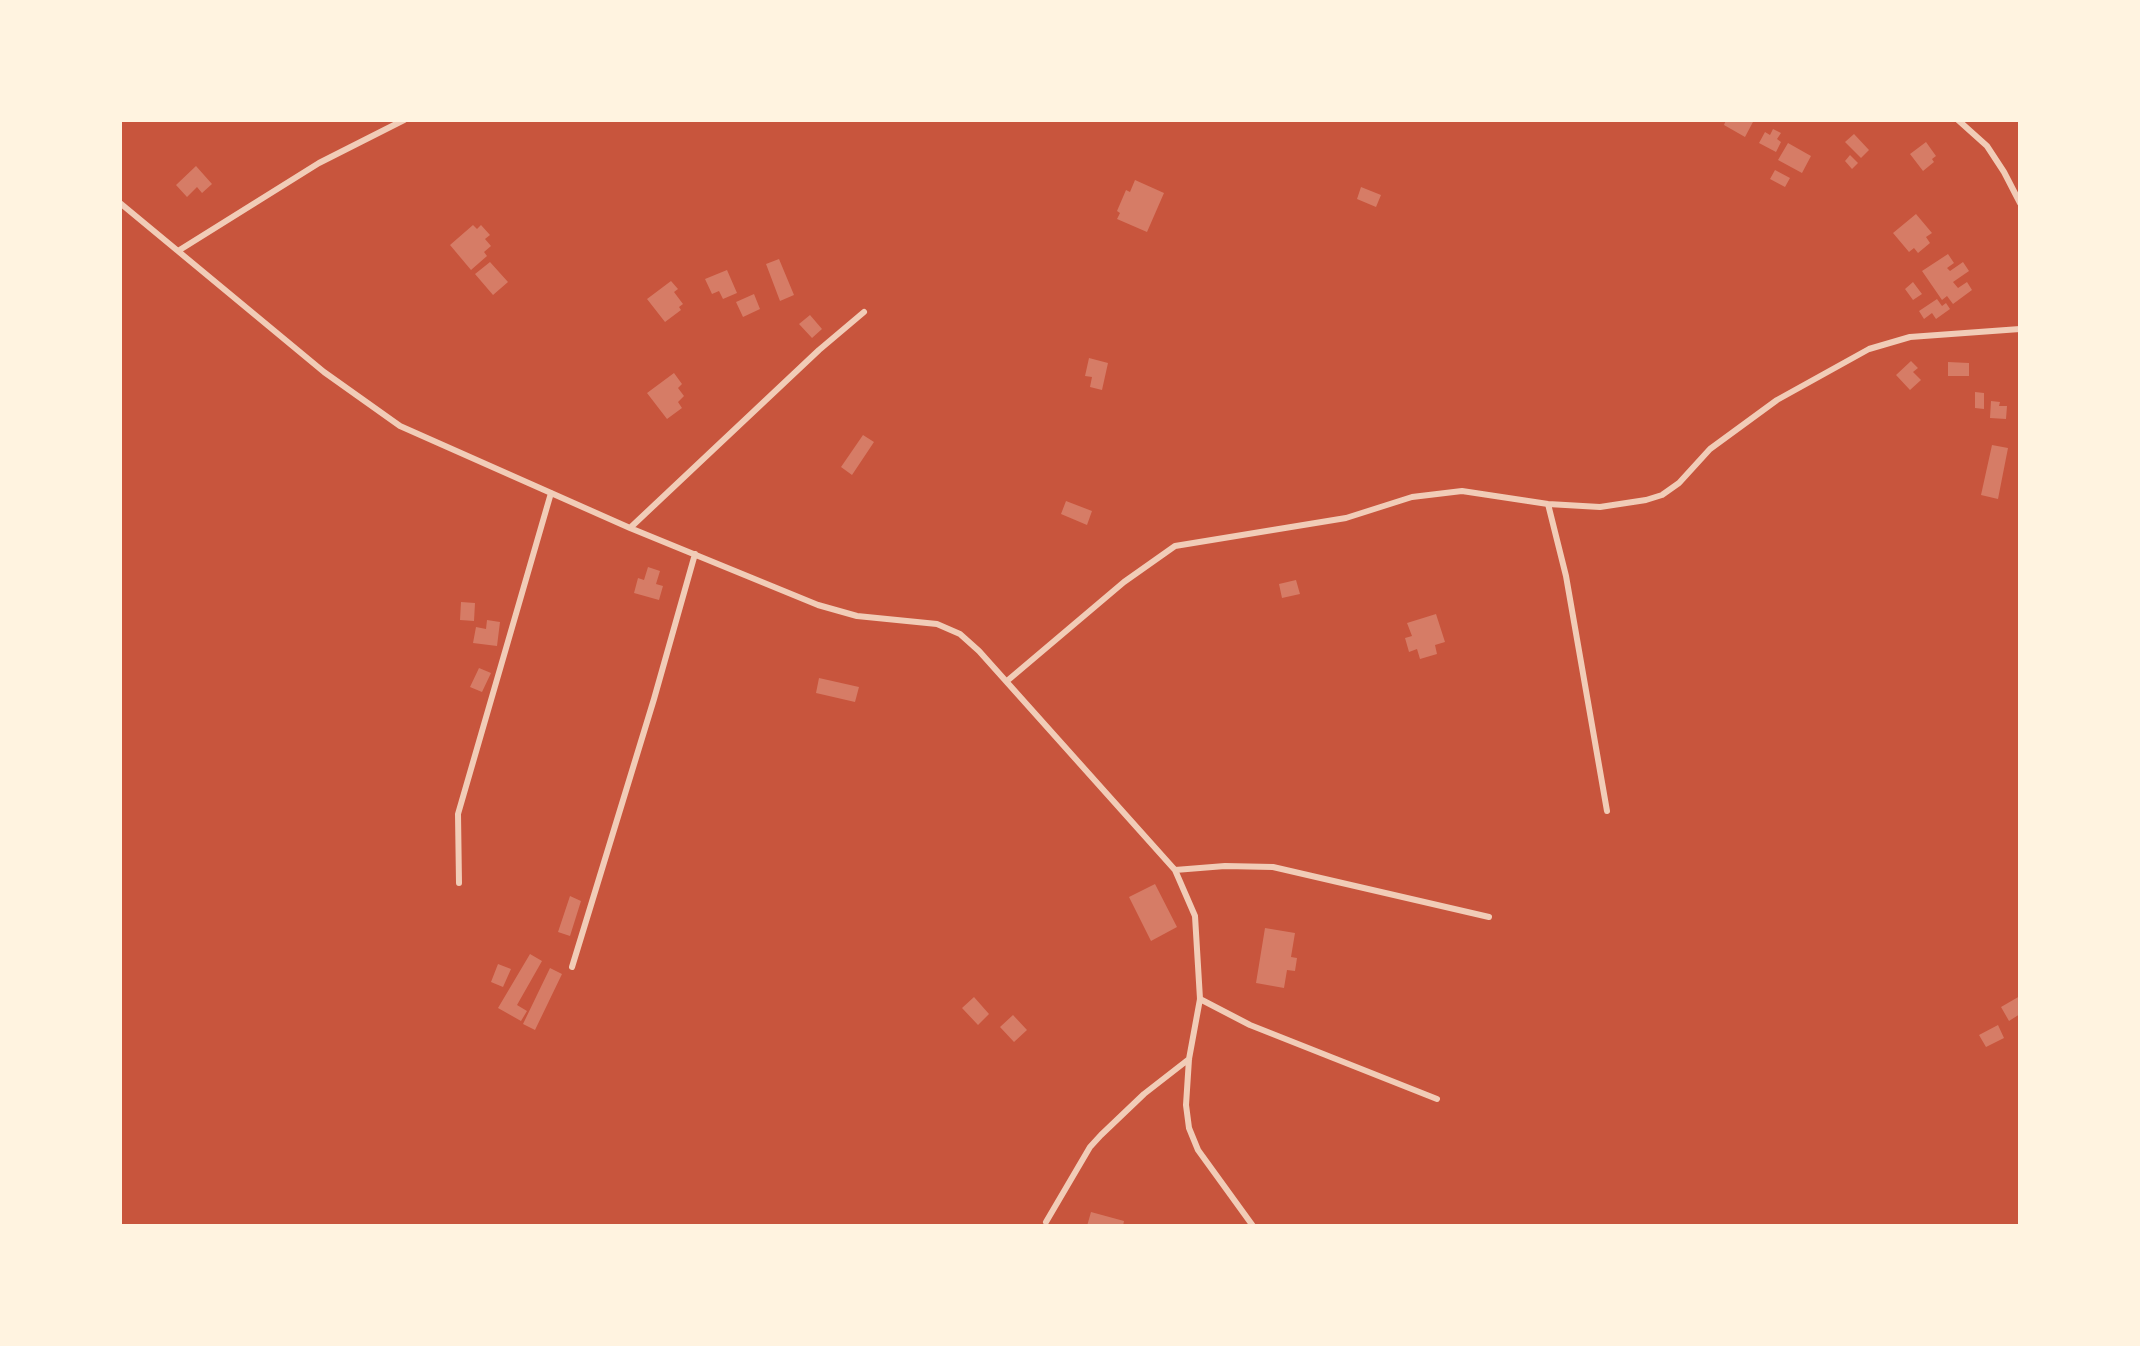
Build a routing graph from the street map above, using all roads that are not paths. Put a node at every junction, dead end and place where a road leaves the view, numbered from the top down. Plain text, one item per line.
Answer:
1 (404, 120) edge
2 (1958, 120) edge
3 (120, 203) edge
4 (2020, 203) edge
5 (178, 251) junction
6 (864, 312) dead end
7 (2020, 329) edge
8 (551, 493) junction
9 (1548, 504) junction
10 (630, 528) junction
11 (695, 554) junction
12 (1007, 681) junction
13 (1607, 811) dead end
14 (1175, 870) junction
15 (459, 883) dead end
16 (1489, 917) dead end
17 (572, 967) dead end
18 (1200, 999) junction
19 (1189, 1059) junction
20 (1437, 1099) dead end
21 (1046, 1222) dead end
22 (1253, 1226) edge

1 - 5 street
2 - 4 street
3 - 5 street
5 - 8 street
6 - 10 street
7 - 9 street
8 - 10 street
8 - 15 street
9 - 12 street
9 - 13 street
10 - 11 street
11 - 12 street
11 - 17 street
12 - 14 street
14 - 16 street
14 - 18 street
18 - 19 street
18 - 20 street
19 - 21 street
19 - 22 street

